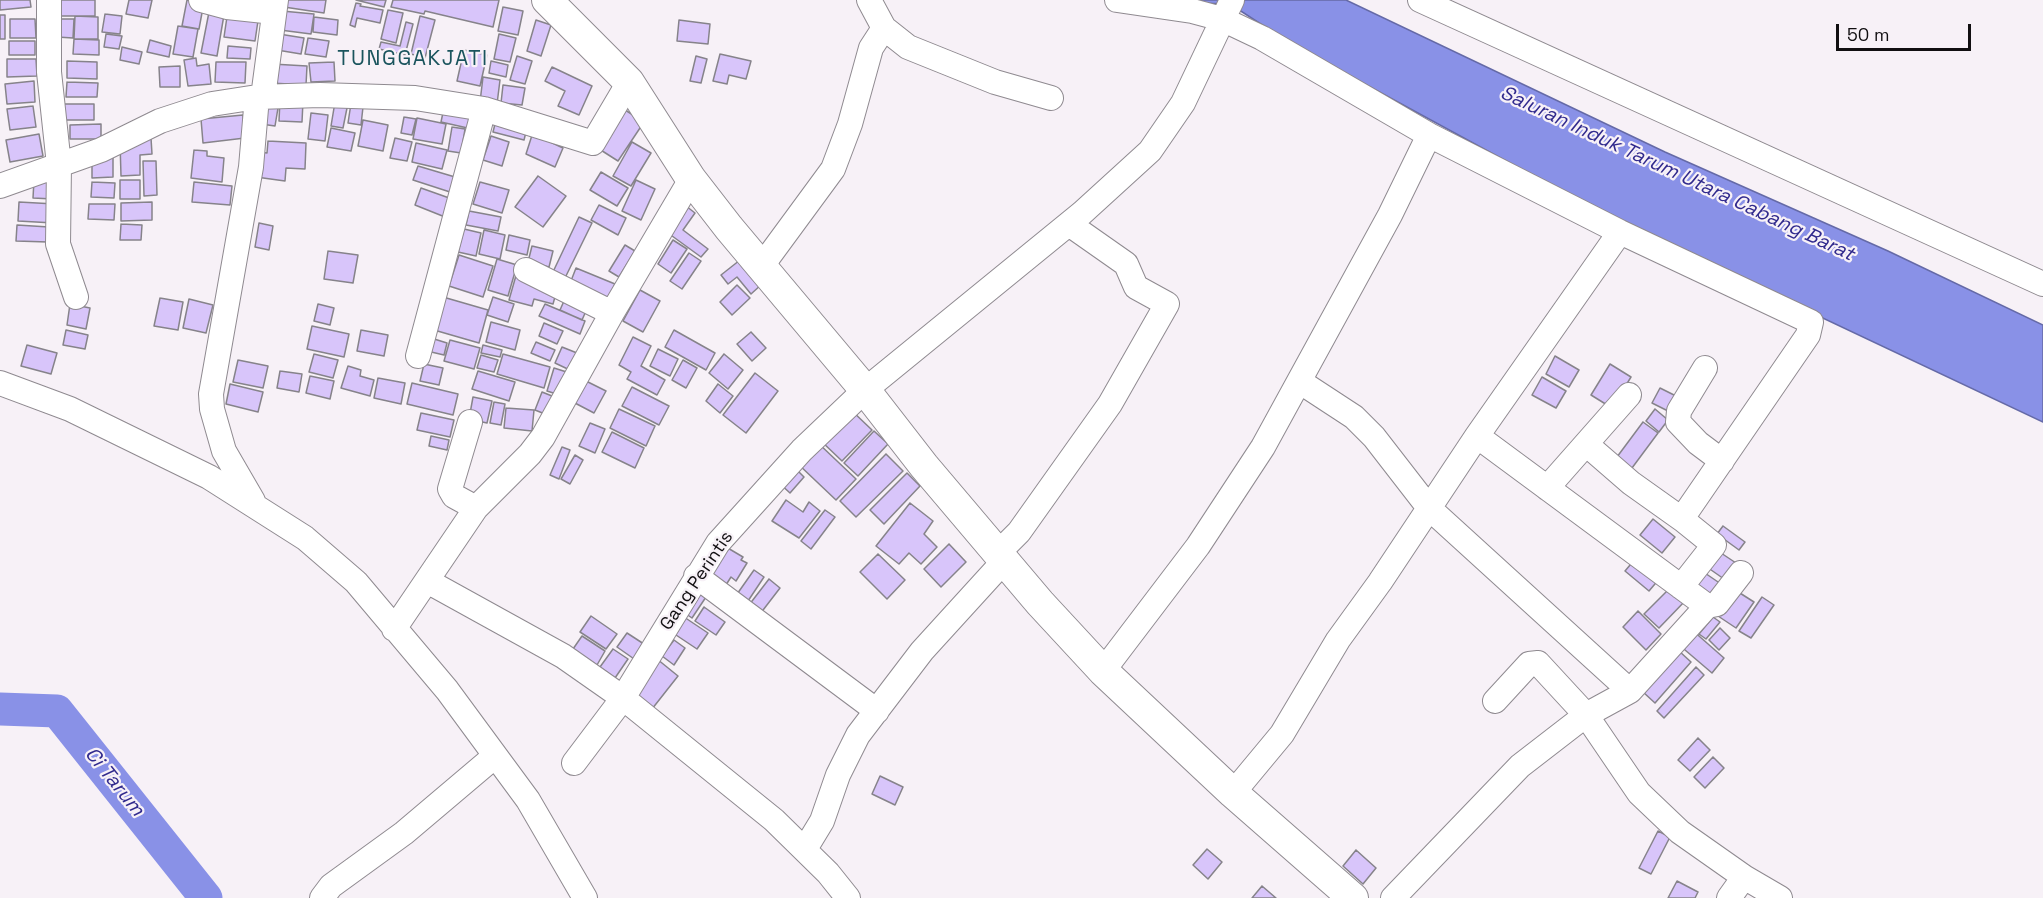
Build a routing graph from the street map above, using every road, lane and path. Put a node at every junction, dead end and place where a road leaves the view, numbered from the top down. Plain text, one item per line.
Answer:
1 (48, 0) edge
2 (201, 0) edge
3 (869, 0) edge
4 (1117, 0) edge
5 (1420, 0) edge
6 (555, 3) edge
7 (275, 6) edge
8 (1228, 8) edge
9 (884, 28) junction
10 (629, 82) junction
11 (260, 97) junction
12 (1051, 98) dead end
13 (484, 109) junction
14 (1429, 135) junction
15 (59, 165) junction
16 (691, 179) junction
17 (0, 186) edge
18 (1069, 224) junction
19 (1620, 232) junction
20 (761, 267) junction
21 (525, 270) dead end
22 (2043, 284) edge
23 (76, 297) dead end
24 (612, 313) junction
25 (418, 356) dead end
26 (1705, 368) dead end
27 (1299, 381) junction
28 (0, 383) edge
29 (865, 390) junction
30 (1629, 395) dead end
31 (470, 422) dead end
32 (1477, 436) junction
33 (1586, 444) junction
34 (1722, 461) junction
35 (1547, 488) junction
36 (255, 508) junction
37 (476, 508) junction
38 (1429, 508) junction
39 (1683, 520) junction
40 (1000, 557) junction
41 (1741, 573) dead end
42 (696, 576) junction
43 (429, 582) junction
44 (1681, 587) junction
45 (1707, 606) junction
46 (394, 629) junction
47 (1103, 671) junction
48 (1630, 691) junction
49 (622, 698) junction
50 (1495, 701) dead end
51 (877, 711) junction
52 (1586, 715) junction
53 (495, 756) junction
54 (574, 763) dead end
55 (1233, 793) junction
56 (805, 849) junction
57 (1744, 878) junction
58 (322, 898) edge
59 (585, 898) edge
60 (848, 898) edge
61 (1353, 898) edge
62 (1393, 898) edge
63 (1729, 898) edge
64 (1780, 898) edge

1 - 15 street
2 - 7 street
3 - 9 street
4 - 8 street
5 - 22 street
6 - 10 main road
7 - 11 street
8 - 14 street
8 - 18 street, Gang Perintis
9 - 12 street
9 - 20 street
10 - 13 street
10 - 16 main road
11 - 13 street
11 - 15 street
11 - 36 street
13 - 25 street
14 - 19 street
14 - 27 street
15 - 17 street
15 - 23 street
16 - 20 main road
16 - 24 street
18 - 29 street, Gang Perintis
18 - 40 street
19 - 32 street
19 - 34 street
20 - 29 main road
21 - 24 street
24 - 37 street
26 - 34 street
27 - 38 street
27 - 47 street
28 - 36 street
29 - 40 main road
29 - 42 street, Gang Perintis
30 - 33 street
31 - 37 street
32 - 35 street
32 - 38 street
33 - 35 street
33 - 39 street
34 - 39 street
35 - 44 street
36 - 46 street
37 - 43 street
38 - 48 street
38 - 55 street
39 - 44 street
40 - 47 main road
40 - 51 street
41 - 45 street
42 - 49 street, Gang Perintis
42 - 51 street
43 - 46 street
43 - 49 street
44 - 45 street
45 - 48 street
46 - 53 street
47 - 55 main road
48 - 52 street
49 - 54 street, Gang Perintis
49 - 56 street
50 - 52 street
51 - 56 street
52 - 57 street
52 - 62 street
53 - 58 street
53 - 59 street
55 - 61 main road
56 - 60 street
57 - 63 street
57 - 64 street

